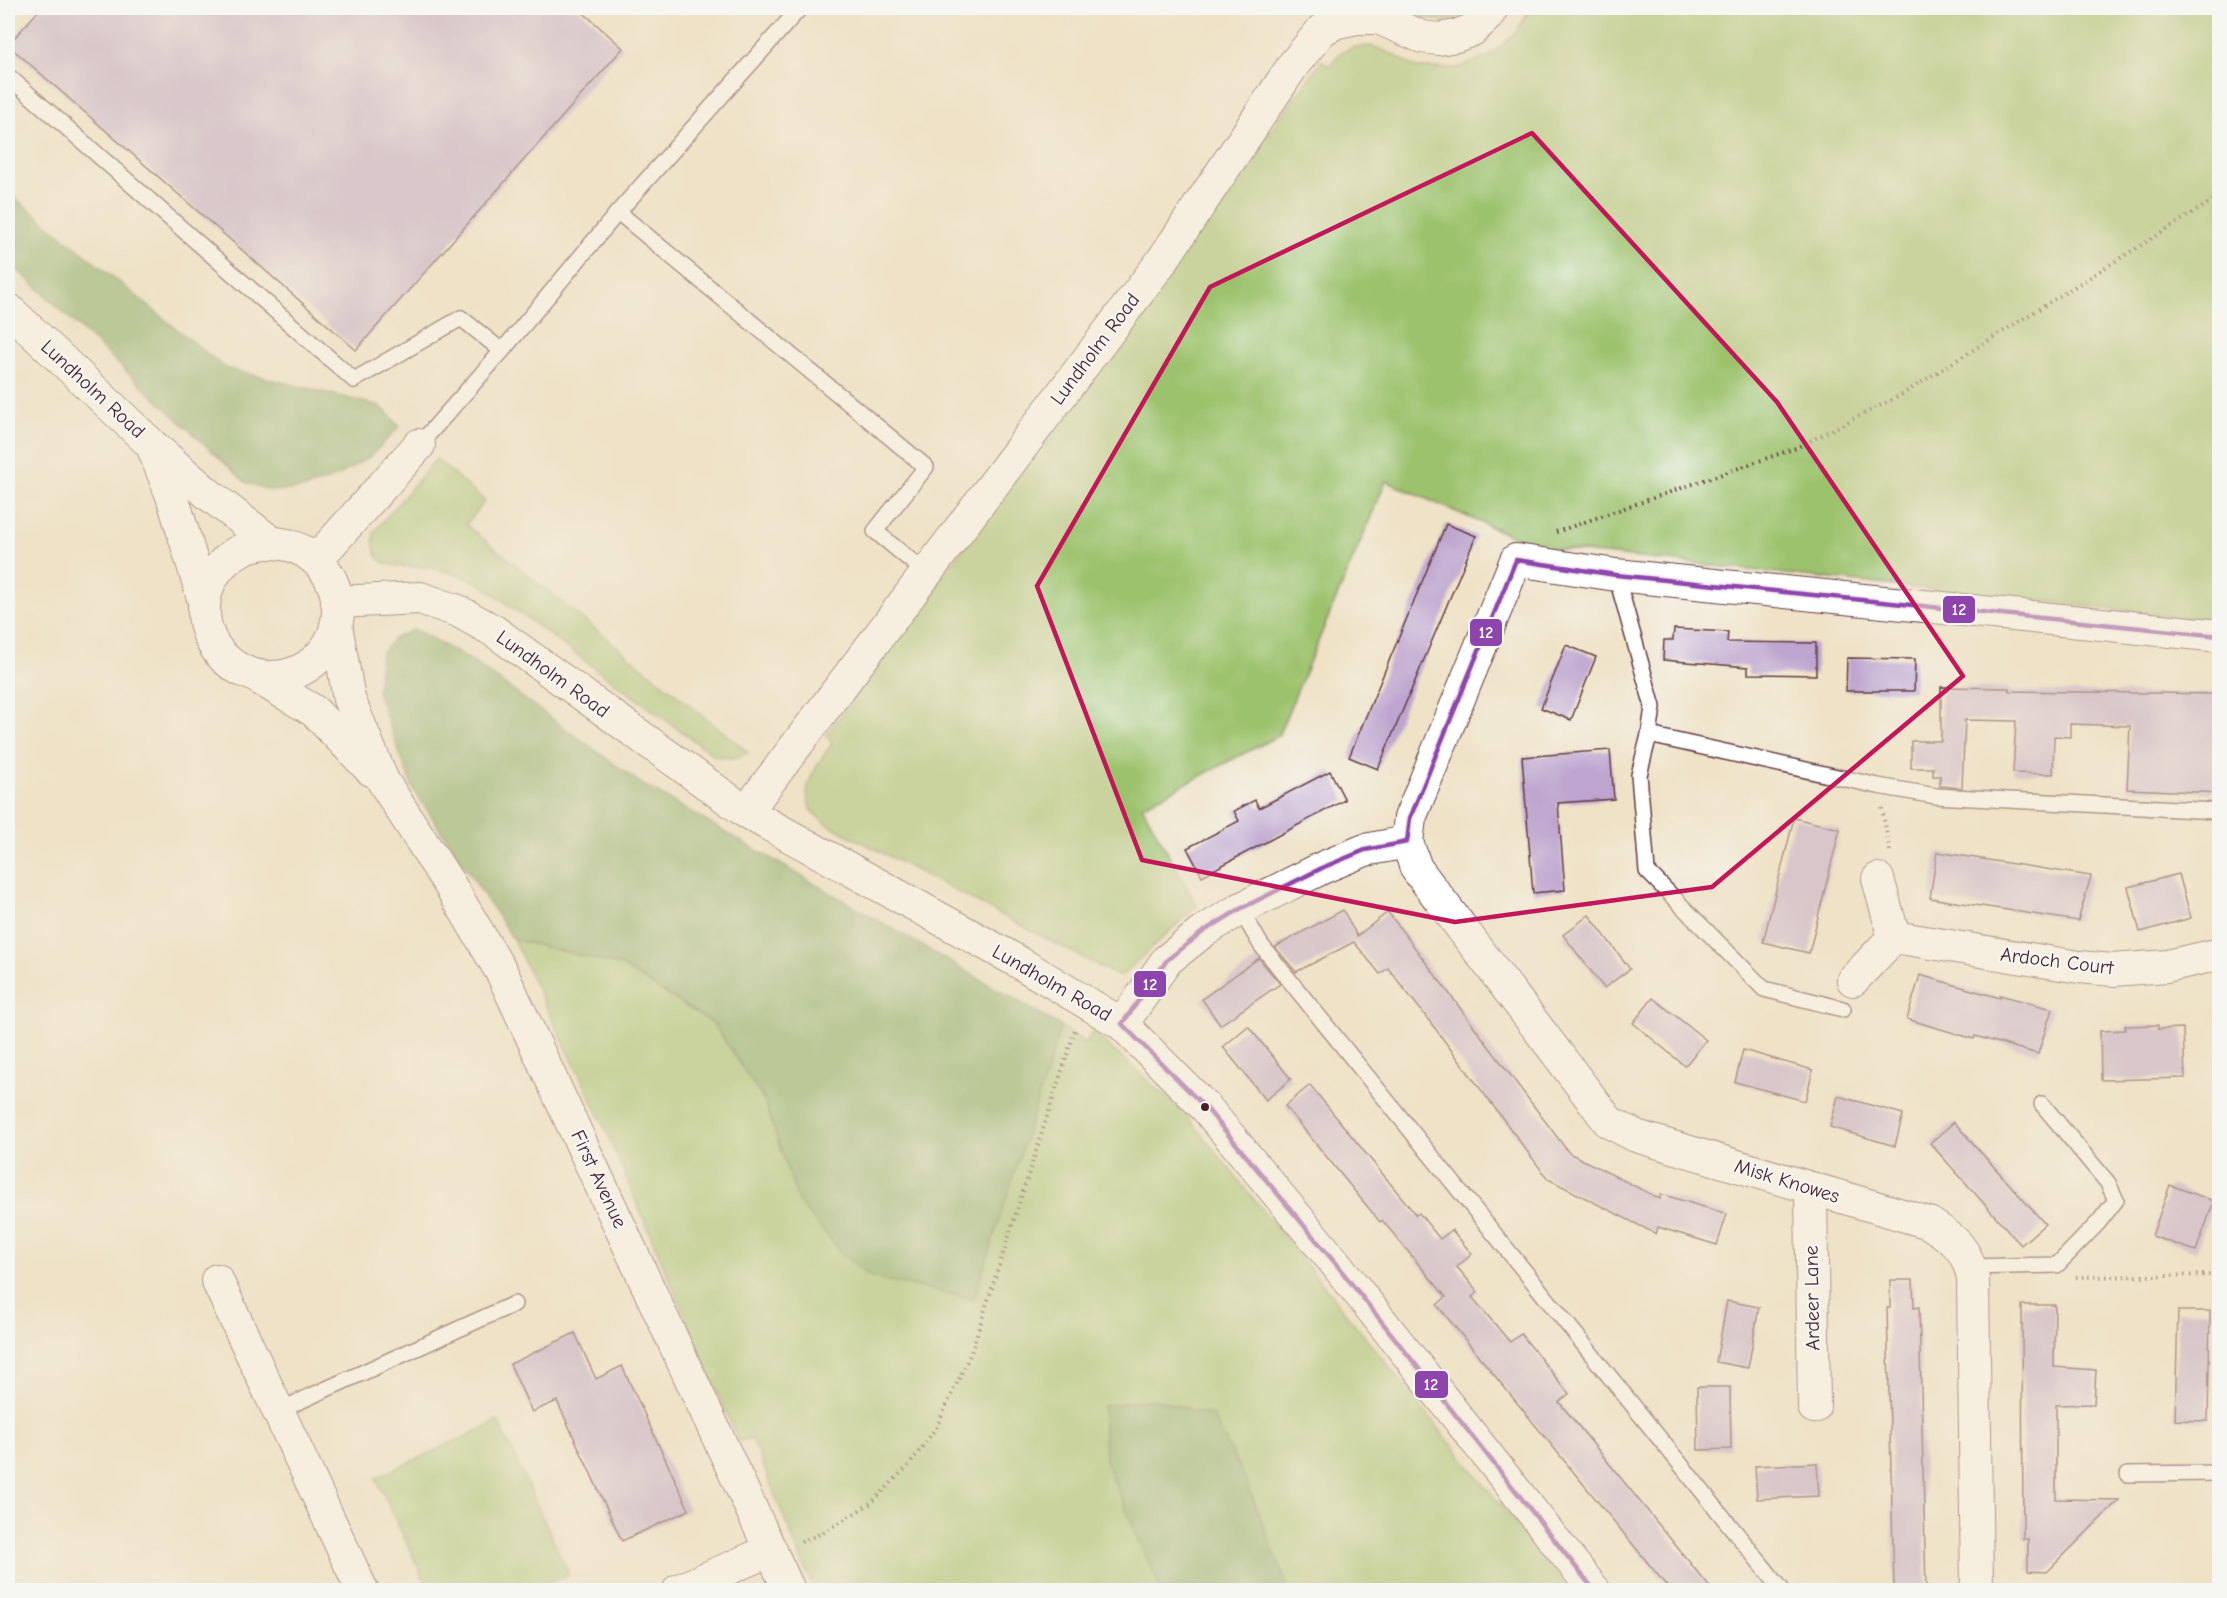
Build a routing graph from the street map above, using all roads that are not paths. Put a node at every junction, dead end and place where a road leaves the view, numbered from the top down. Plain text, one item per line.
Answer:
1 (800, 8) edge
2 (1492, 8) edge
3 (8, 76) edge
4 (618, 212) junction
5 (8, 309) edge
6 (502, 351) junction
7 (152, 445) junction
8 (419, 445) joint
9 (272, 543) junction
10 (316, 559) junction
11 (926, 573) junction
12 (1616, 575) junction
13 (204, 601) junction
14 (336, 614) junction
15 (2220, 636) edge
16 (253, 674) junction
17 (1649, 735) junction
18 (382, 781) junction
19 (2215, 811) dead end
20 (746, 812) junction
21 (1407, 842) junction
22 (1878, 879) road end
23 (1240, 909) junction
24 (1894, 937) junction
25 (2220, 954) edge
26 (1848, 994) joint
27 (1122, 1024) junction
28 (2042, 1104) dead end
29 (1811, 1189) junction
30 (1970, 1267) junction
31 (217, 1280) dead end
32 (514, 1304) dead end
33 (1814, 1407) dead end
34 (278, 1411) junction
35 (2220, 1473) edge
36 (2128, 1474) dead end
37 (772, 1552) junction
38 (362, 1590) edge
39 (679, 1590) edge
40 (789, 1590) edge
41 (1594, 1590) edge
42 (1782, 1590) edge
43 (1977, 1590) edge

1 - 4 lane
2 - 11 street, Lundholm Road
3 - 6 lane
4 - 6 lane
4 - 11 lane
5 - 7 street, Lundholm Road
6 - 8 lane
7 - 9 street, Lundholm Road
7 - 13 street, Lundholm Road
8 - 10 street
9 - 10 street, Lundholm Road
9 - 13 street, Lundholm Road
10 - 14 street
11 - 20 street, Lundholm Road
12 - 15 street
12 - 17 lane
12 - 21 street
13 - 16 street, Lundholm Road
14 - 16 street, Lundholm Road
14 - 18 street, First Avenue
14 - 20 street, Lundholm Road
16 - 18 street, First Avenue
17 - 19 lane
17 - 26 lane
18 - 37 street, First Avenue
20 - 27 street, Lundholm Road
21 - 23 street
21 - 29 street, Misk Knowes
22 - 24 street
23 - 27 street
23 - 42 lane
24 - 25 street, Ardoch Court
24 - 26 street
27 - 41 street, Lundholm Road
28 - 30 lane
29 - 30 street, Misk Knowes
29 - 33 street, Ardeer Lane
30 - 43 street, Misk Knowes
31 - 34 street
32 - 34 lane
34 - 38 street
35 - 36 lane
37 - 39 street
37 - 40 street, First Avenue

